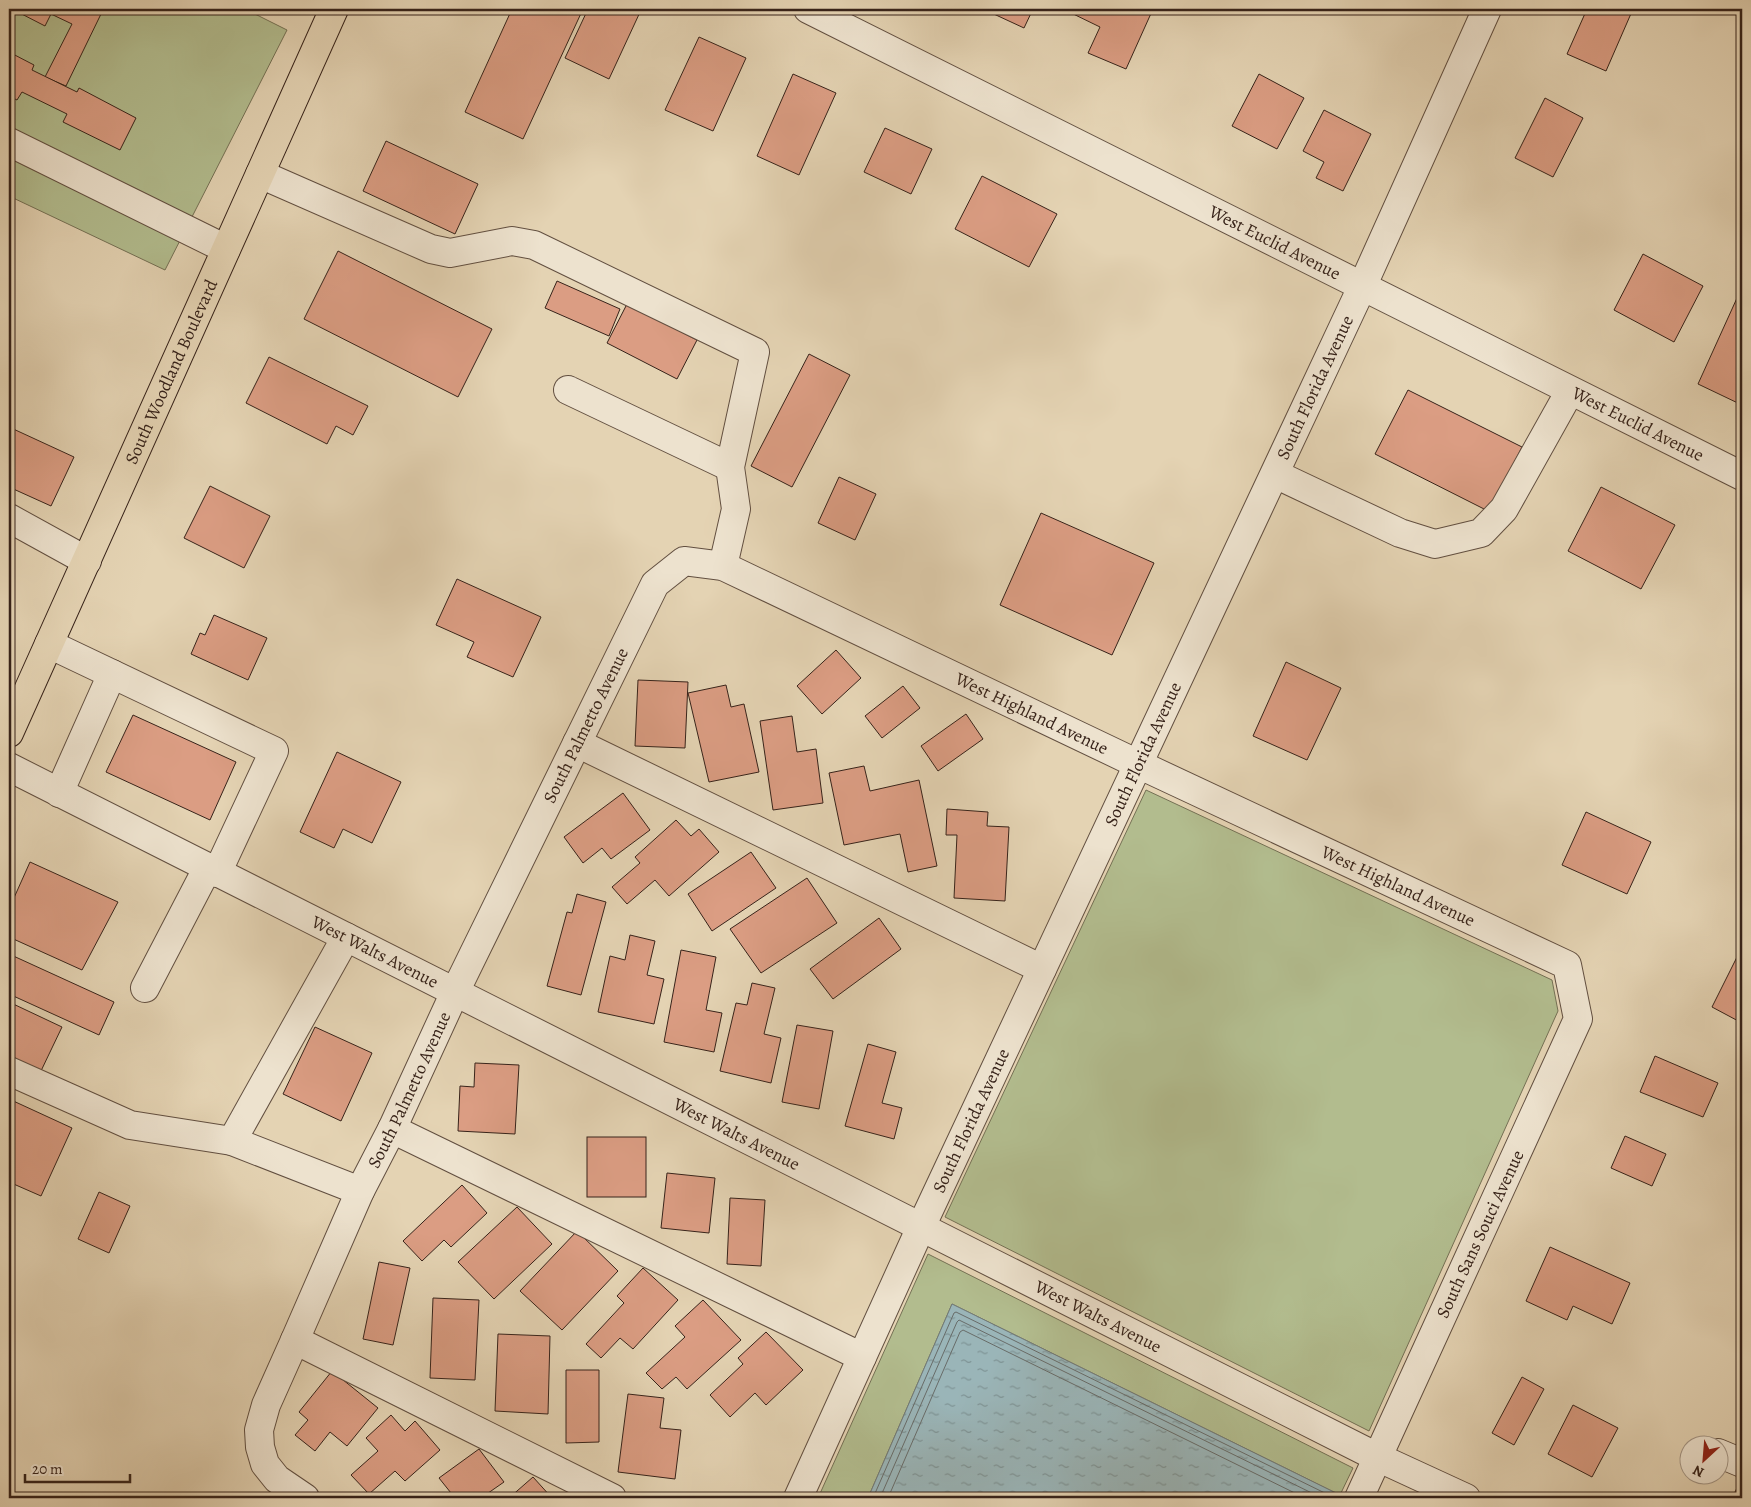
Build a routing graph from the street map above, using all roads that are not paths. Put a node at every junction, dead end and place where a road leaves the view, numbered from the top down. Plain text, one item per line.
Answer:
1 (334, 9) edge
2 (808, 9) edge
3 (1487, 9) edge
4 (9, 142) edge
5 (260, 174) junction
6 (226, 249) junction
7 (1362, 287) junction
8 (568, 390) dead end
9 (1570, 391) junction
10 (730, 467) junction
11 (1275, 474) junction
12 (1742, 476) edge
13 (9, 518) edge
14 (87, 560) junction
15 (684, 561) joint
16 (723, 566) junction
17 (49, 644) junction
18 (112, 674) junction
19 (9, 733) edge
20 (577, 743) junction
21 (1138, 764) junction
22 (9, 767) edge
23 (59, 793) junction
24 (212, 870) junction
25 (346, 937) junction
26 (1567, 965) joint
27 (1042, 969) junction
28 (145, 988) dead end
29 (455, 992) junction
30 (9, 1072) edge
31 (392, 1129) junction
32 (232, 1140) junction
33 (360, 1191) junction
34 (921, 1227) junction
35 (295, 1340) junction
36 (862, 1357) junction
37 (1728, 1457) edge
38 (1377, 1458) junction
39 (1742, 1463) edge
40 (305, 1498) edge
41 (612, 1498) edge
42 (798, 1498) edge
43 (1359, 1498) edge
44 (1466, 1498) edge

1 - 5 main road, South Woodland Boulevard
2 - 7 street, West Euclid Avenue
3 - 7 street, South Florida Avenue
4 - 6 street
5 - 6 main road, South Woodland Boulevard
5 - 10 street
6 - 14 main road, South Woodland Boulevard
7 - 9 street, West Euclid Avenue
7 - 11 street, South Florida Avenue
8 - 10 street
9 - 11 street
9 - 12 street, West Euclid Avenue
10 - 16 street
11 - 21 street, South Florida Avenue
13 - 14 street
14 - 17 main road, South Woodland Boulevard
15 - 16 street, West Highland Avenue
15 - 20 street, South Palmetto Avenue
16 - 21 street, West Highland Avenue
17 - 18 street
17 - 19 main road, South Woodland Boulevard
18 - 23 street
18 - 24 street
20 - 27 street
20 - 29 street, South Palmetto Avenue
21 - 26 street, West Highland Avenue
21 - 27 street, South Florida Avenue
22 - 23 street, West Walts Avenue
23 - 24 street, West Walts Avenue
24 - 25 street, West Walts Avenue
24 - 28 street
25 - 29 street, West Walts Avenue
25 - 32 street
26 - 38 street, South Sans Souci Avenue
27 - 34 street, South Florida Avenue
29 - 31 street, South Palmetto Avenue
29 - 34 street, West Walts Avenue
30 - 32 street
31 - 33 street, South Palmetto Avenue
31 - 36 street
32 - 33 street
33 - 35 street, South Palmetto Avenue
34 - 36 street, South Florida Avenue
34 - 38 street, West Walts Avenue
35 - 40 street, South Palmetto Avenue
35 - 41 street
36 - 42 street, South Florida Avenue
37 - 39 street
38 - 43 street, South Sans Souci Avenue
38 - 44 street, West Walts Avenue

